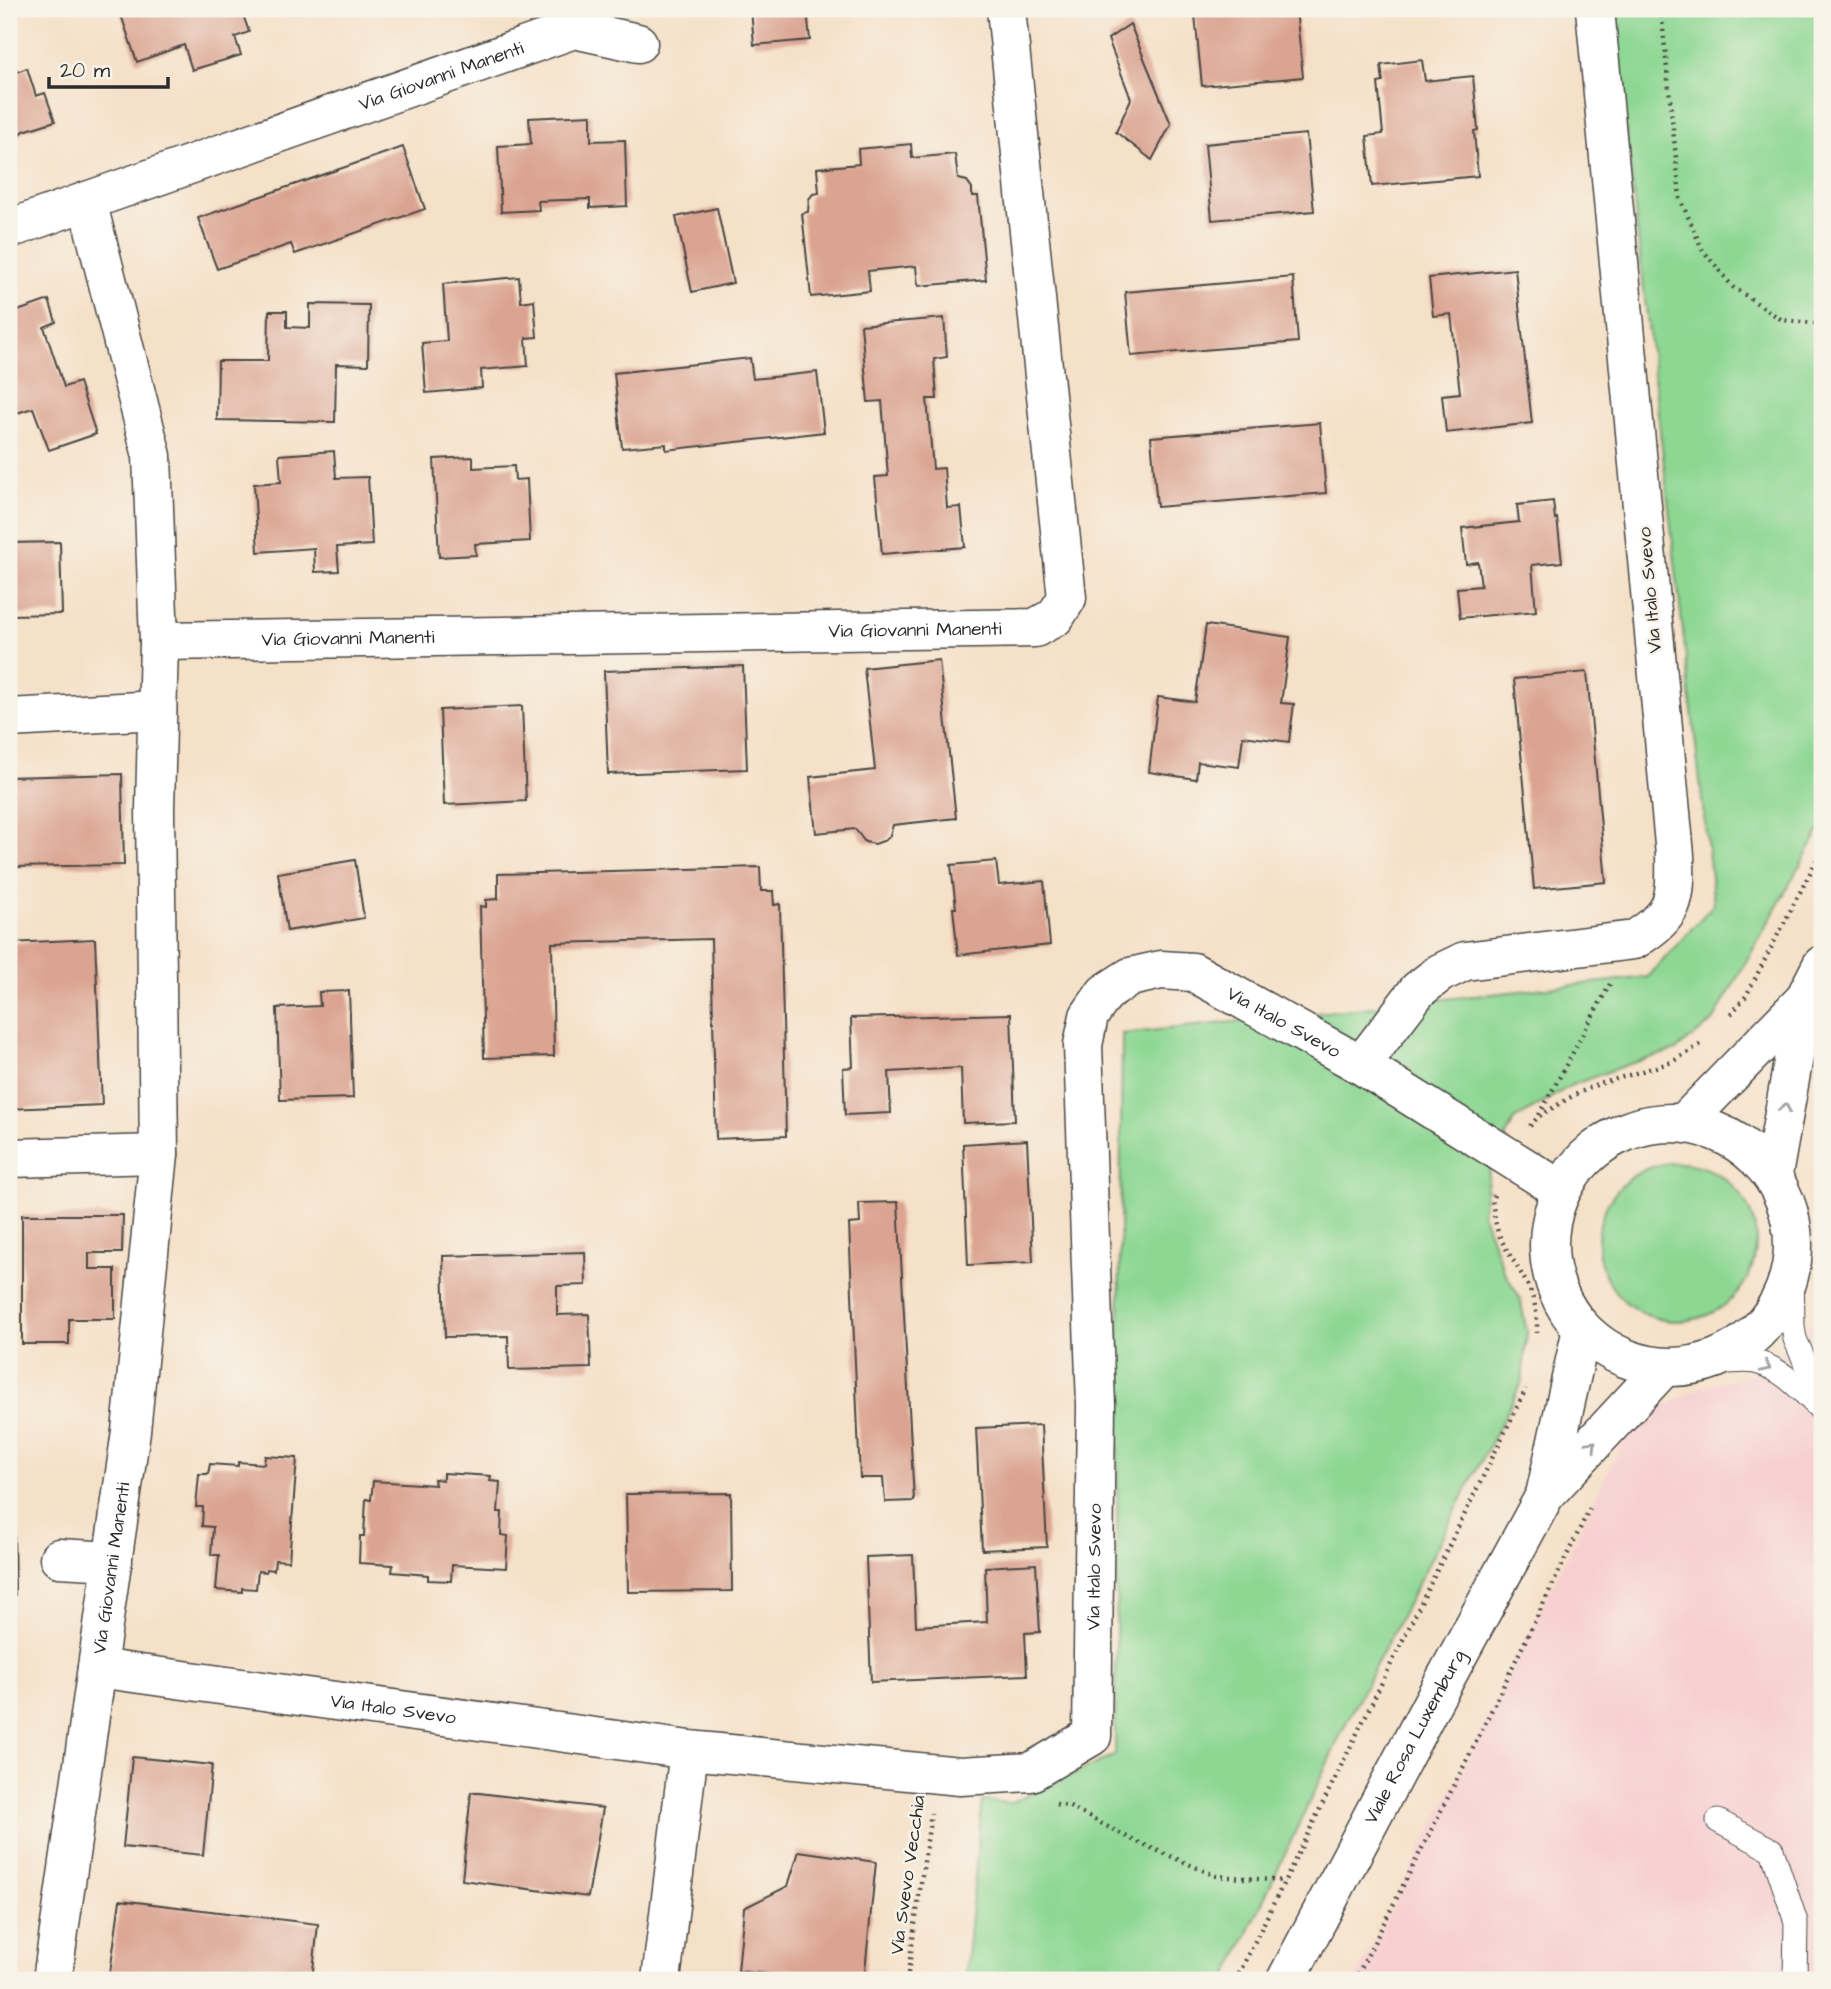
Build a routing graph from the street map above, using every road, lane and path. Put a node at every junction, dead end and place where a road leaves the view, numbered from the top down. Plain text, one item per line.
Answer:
1 (1006, 9) edge
2 (1595, 9) edge
3 (1661, 9) edge
4 (638, 43) dead end
5 (87, 201) junction
6 (9, 229) edge
7 (1822, 324) edge
8 (159, 640) junction
9 (157, 710) junction
10 (9, 718) edge
11 (1822, 850) edge
12 (1634, 940) junction
13 (1822, 965) edge
14 (1804, 1000) junction
15 (1723, 1023) dead end
16 (1707, 1041) dead end
17 (1361, 1065) junction
18 (1538, 1117) junction
19 (1684, 1123) junction
20 (1525, 1132) dead end
21 (159, 1154) junction
22 (9, 1158) edge
23 (1773, 1175) junction
24 (1496, 1187) dead end
25 (1561, 1190) junction
26 (1792, 1266) junction
27 (1581, 1329) junction
28 (1537, 1341) dead end
29 (1681, 1366) junction
30 (1528, 1383) dead end
31 (1822, 1400) edge
32 (1822, 1411) edge
33 (1545, 1495) junction
34 (1594, 1501) dead end
35 (59, 1558) dead end
36 (113, 1561) junction
37 (97, 1668) junction
38 (689, 1751) junction
39 (936, 1774) junction
40 (1055, 1804) dead end
41 (1718, 1821) dead end
42 (1285, 1881) junction
43 (52, 1980) edge
44 (661, 1980) edge
45 (907, 1980) edge
46 (1236, 1980) edge
47 (1286, 1980) edge
48 (1354, 1980) edge
49 (1796, 1980) edge

1 - 8 street, Via Giovanni Manenti
2 - 12 street, Via Italo Svevo
3 - 7 path
4 - 5 street, Via Giovanni Manenti
5 - 6 street, Via Giovanni Manenti
5 - 8 street, Via Giovanni Manenti
8 - 9 street, Via Giovanni Manenti
9 - 10 street
9 - 21 street, Via Giovanni Manenti
11 - 15 path
12 - 17 street, Via Italo Svevo
12 - 18 path
13 - 14 street
14 - 19 street
23 -> 14 street
16 - 18 path
17 - 25 street
17 - 39 street, Via Italo Svevo
18 - 20 path
19 - 23 street, Viale Rosa Luxemburg
19 - 25 street, Viale Rosa Luxemburg
21 - 22 street
21 - 36 street, Via Giovanni Manenti
23 - 26 street, Viale Rosa Luxemburg
24 - 28 path
25 - 27 street, Viale Rosa Luxemburg
26 - 29 street, Viale Rosa Luxemburg
26 - 31 lane
27 - 29 street, Viale Rosa Luxemburg
27 - 33 street, Viale Rosa Luxemburg
29 -> 32 lane
33 -> 29 street, Viale Rosa Luxemburg
30 - 42 path
33 - 47 street, Viale Rosa Luxemburg
34 - 48 path
35 - 36 street
36 - 37 street, Via Giovanni Manenti
37 - 38 street, Via Italo Svevo
37 - 43 street, Via Giovanni Manenti
38 - 39 street, Via Italo Svevo
38 - 44 street
39 - 45 path, Via Svevo Vecchia
40 - 42 path
41 - 49 lane
42 - 46 path

